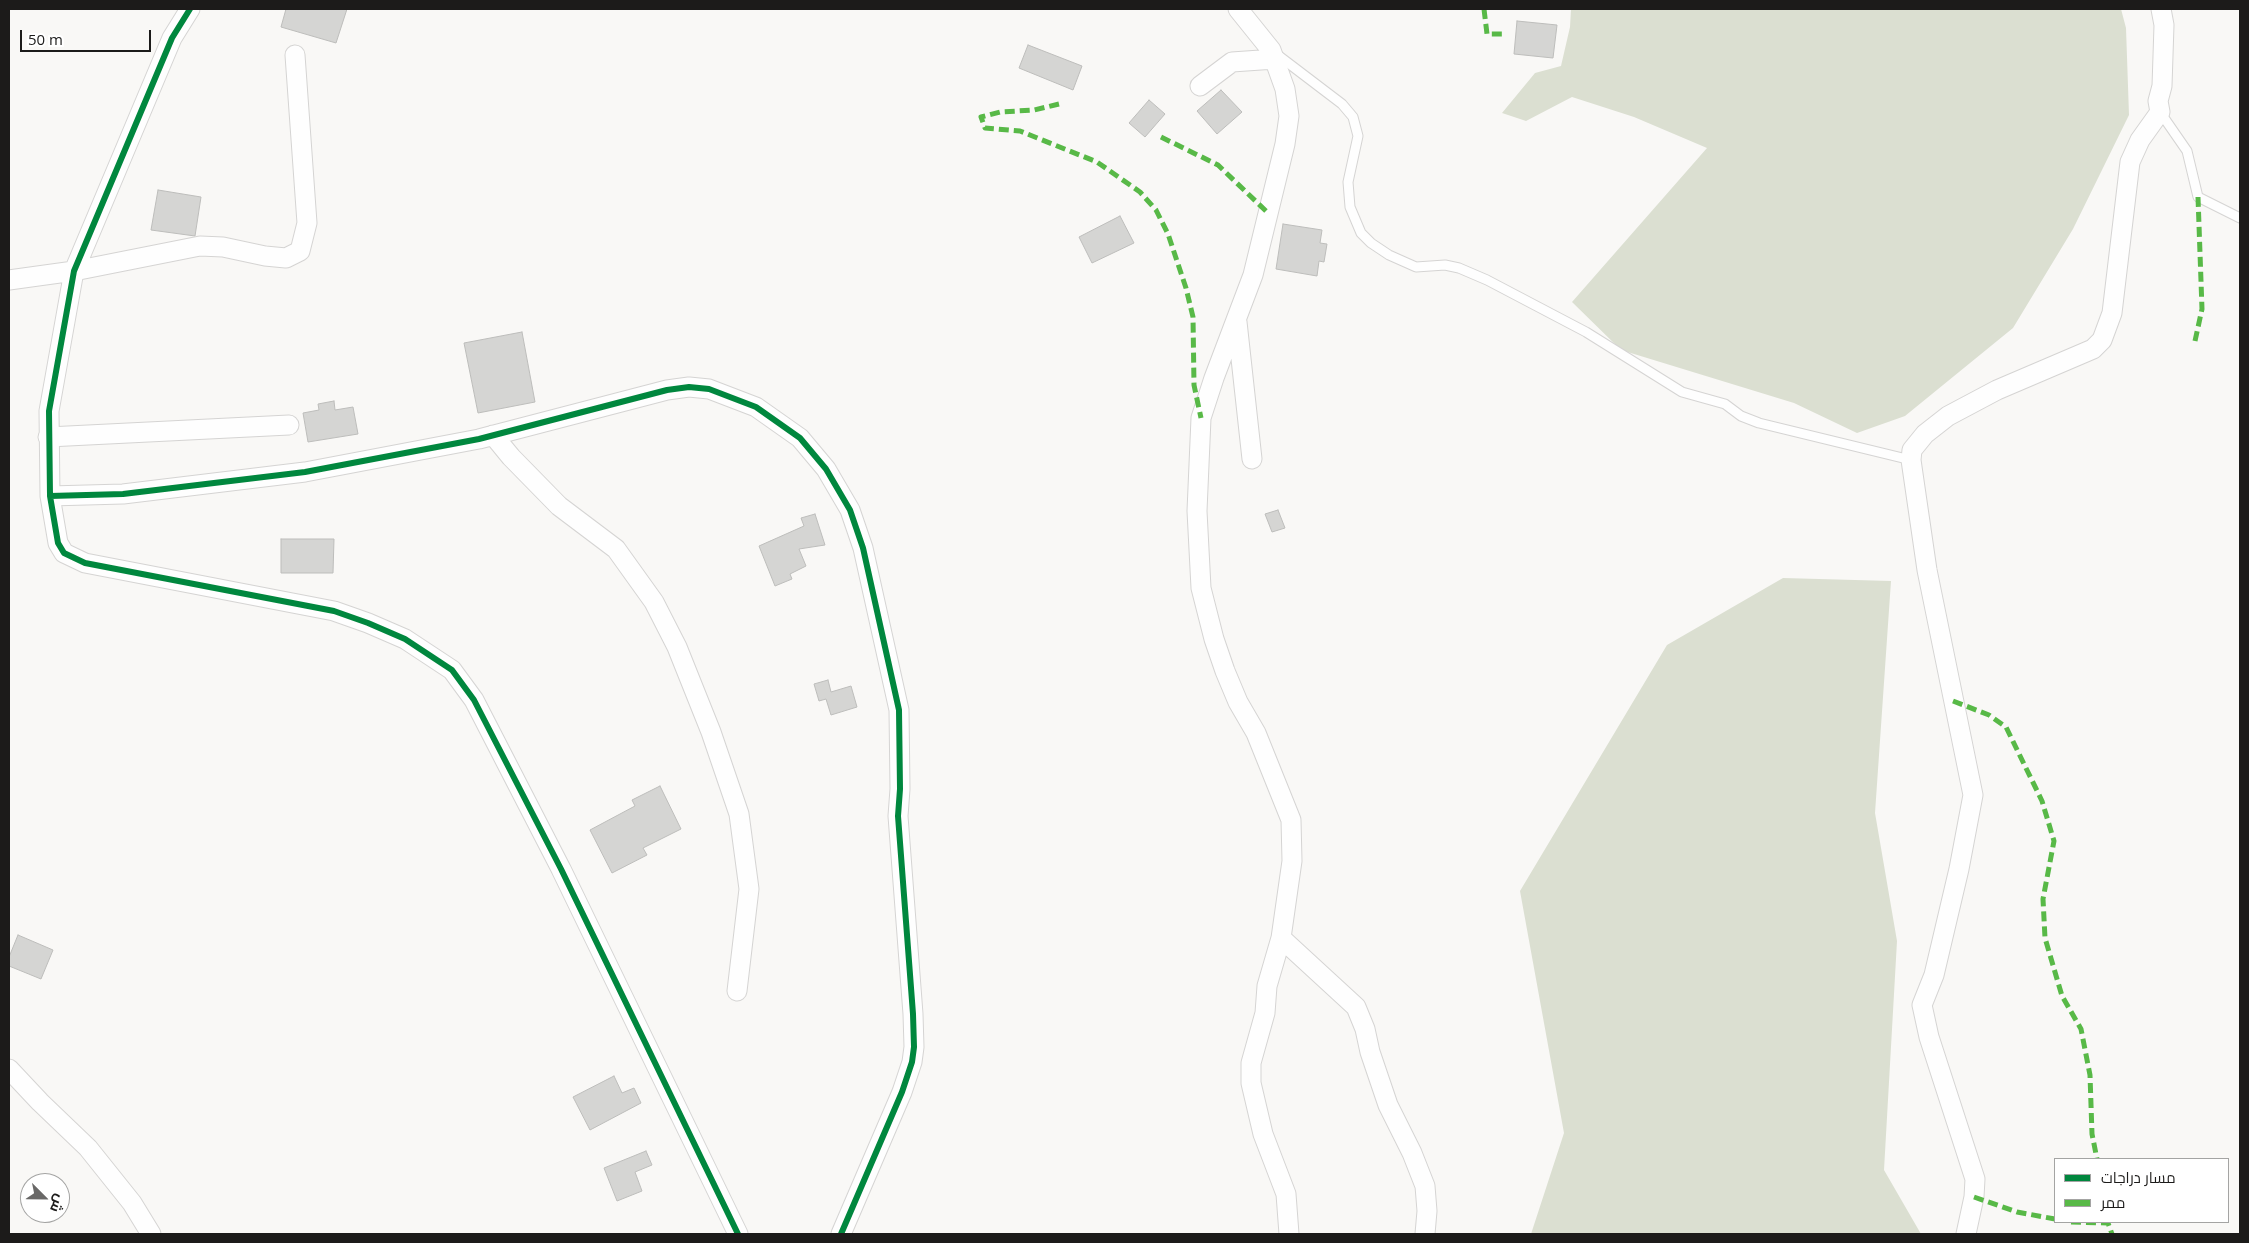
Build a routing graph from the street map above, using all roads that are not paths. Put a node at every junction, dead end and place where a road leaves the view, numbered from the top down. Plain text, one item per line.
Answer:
1 (190, 9) edge
2 (1238, 9) edge
3 (2161, 9) edge
4 (295, 55) dead end
5 (1273, 55) junction
6 (1200, 86) dead end
7 (2160, 112) junction
8 (2240, 218) edge
9 (74, 270) junction
10 (9, 280) edge
11 (1236, 318) junction
12 (288, 425) dead end
13 (494, 435) junction
14 (48, 437) junction
15 (1252, 459) dead end
16 (1911, 460) junction
17 (50, 496) junction
18 (1281, 938) junction
19 (737, 991) dead end
20 (9, 1069) edge
21 (151, 1234) edge
22 (738, 1234) edge
23 (841, 1234) edge
24 (1289, 1234) edge
25 (1425, 1234) edge
26 (1966, 1234) edge

1 - 9 street
2 - 5 street
3 - 7 street
4 - 9 street
5 - 6 street
5 - 11 street
5 - 16 lane
7 - 8 lane
7 - 16 street
9 - 10 street
9 - 14 street
11 - 15 street
11 - 18 street
12 - 14 street
13 - 17 street
13 - 19 street
13 - 23 street
14 - 17 street
16 - 26 street
17 - 22 street
18 - 24 street
18 - 25 street
20 - 21 street

